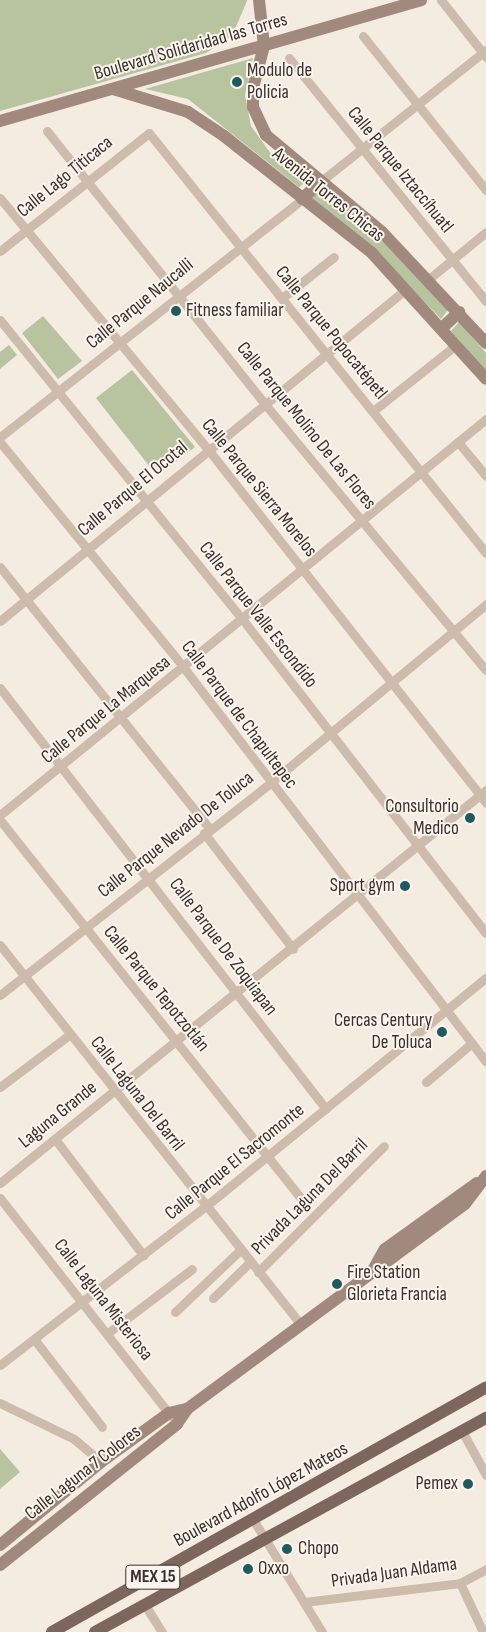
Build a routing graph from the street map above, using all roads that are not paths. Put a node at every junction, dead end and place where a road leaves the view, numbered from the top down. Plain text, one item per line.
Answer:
1 (259, 0) edge
2 (421, 0) edge
3 (441, 0) edge
4 (363, 36) dead end
5 (264, 46) junction
6 (485, 53) edge
7 (289, 58) dead end
8 (113, 89) junction
9 (418, 104) junction
10 (0, 120) edge
11 (47, 131) dead end
12 (150, 134) joint
13 (363, 148) junction
14 (88, 180) junction
15 (320, 182) junction
16 (486, 190) edge
17 (0, 198) edge
18 (302, 199) junction
19 (24, 231) junction
20 (486, 232) edge
21 (239, 246) junction
22 (0, 251) edge
23 (334, 257) dead end
24 (452, 259) junction
25 (430, 278) junction
26 (405, 290) junction
27 (178, 293) junction
28 (282, 298) junction
29 (486, 302) edge
30 (459, 312) junction
31 (0, 320) edge
32 (441, 329) junction
33 (118, 342) junction
34 (486, 343) edge
35 (456, 345) junction
36 (328, 355) junction
37 (486, 379) edge
38 (58, 391) junction
39 (264, 404) junction
40 (373, 410) junction
41 (486, 419) edge
42 (0, 437) edge
43 (0, 442) edge
44 (458, 442) junction
45 (207, 448) junction
46 (422, 472) junction
47 (486, 476) edge
48 (145, 499) junction
49 (364, 522) junction
50 (88, 547) junction
51 (486, 553) edge
52 (0, 567) edge
53 (304, 570) junction
54 (28, 598) junction
55 (486, 604) edge
56 (243, 620) junction
57 (0, 621) edge
58 (454, 630) junction
59 (184, 668) junction
60 (486, 670) edge
61 (392, 681) junction
62 (0, 688) edge
63 (122, 718) junction
64 (329, 733) junction
65 (62, 767) junction
66 (270, 783) junction
67 (483, 793) edge
68 (486, 803) edge
69 (0, 815) edge
70 (0, 820) edge
71 (207, 831) junction
72 (420, 846) junction
73 (149, 876) junction
74 (356, 898) junction
75 (86, 927) junction
76 (486, 933) edge
77 (0, 945) edge
78 (293, 949) junction
79 (24, 976) junction
80 (486, 978) edge
81 (237, 992) junction
82 (0, 995) edge
83 (446, 1011) junction
84 (69, 1035) junction
85 (176, 1040) junction
86 (472, 1043) junction
87 (486, 1062) edge
88 (426, 1082) dead end
89 (0, 1087) edge
90 (114, 1091) junction
91 (326, 1109) junction
92 (55, 1139) junction
93 (384, 1146) dead end
94 (268, 1156) junction
95 (484, 1179) edge
96 (0, 1184) edge
97 (0, 1198) edge
98 (304, 1201) dead end
99 (206, 1206) junction
100 (240, 1250) junction
101 (143, 1256) junction
102 (250, 1262) junction
103 (192, 1269) dead end
104 (258, 1272) junction
105 (213, 1298) dead end
106 (84, 1301) junction
107 (175, 1312) dead end
108 (300, 1324) junction
109 (109, 1332) junction
110 (34, 1339) junction
111 (0, 1365) edge
112 (486, 1387) edge
113 (0, 1402) edge
114 (187, 1408) junction
115 (169, 1413) junction
116 (486, 1418) edge
117 (177, 1424) junction
118 (102, 1427) dead end
119 (462, 1431) junction
120 (100, 1462) junction
121 (486, 1474) edge
122 (254, 1521) junction
123 (266, 1539) junction
124 (0, 1545) edge
125 (0, 1565) edge
126 (486, 1569) edge
127 (460, 1583) junction
128 (304, 1602) junction
129 (144, 1605) junction
130 (52, 1632) edge
131 (95, 1632) edge
132 (162, 1632) edge
133 (322, 1632) edge
134 (483, 1632) edge

1 - 5 main road
2 - 5 main road, Boulevard Solidaridad las Torres
3 - 6 street
4 - 9 street
5 - 8 main road, Boulevard Solidaridad las Torres
5 - 15 main road, Avenida Torres Chicas
6 - 9 street
7 - 13 street, Calle Parque Iztaccíhuatl
8 - 10 main road, Boulevard Solidaridad las Torres
8 - 18 main road, Avenida Torres Chicas
9 - 13 street
9 - 16 street
11 - 14 street, Calle Parque Molino De Las Flores
12 - 14 street, Calle Lago Titicaca
12 - 21 street, Calle Parque Popocatépetl
13 - 15 street
13 - 24 street, Calle Parque Iztaccíhuatl
14 - 19 street, Calle Lago Titicaca
14 - 27 street, Calle Parque Molino De Las Flores
15 - 18 main road
15 - 25 main road, Avenida Torres Chicas
17 - 19 street, Calle Parque Sierra Morelos
18 - 21 street, Calle Parque Naucalli
18 - 26 main road, Avenida Torres Chicas
19 - 22 street, Calle Lago Titicaca
19 - 33 street, Calle Parque Sierra Morelos
20 - 24 street
21 - 27 street, Calle Parque Naucalli
21 - 28 street, Calle Parque Popocatépetl
23 - 28 street
24 - 25 street
24 - 29 street, Calle Parque Iztaccíhuatl
25 - 30 main road, Avenida Torres Chicas
26 - 32 main road, Avenida Torres Chicas
26 - 36 street, Calle Parque El Ocotal
27 - 33 street, Calle Parque Naucalli
27 - 39 street, Calle Parque Molino De Las Flores
28 - 36 street, Calle Parque Popocatépetl
30 - 32 main road
30 - 34 main road, Avenida Torres Chicas
31 - 38 street, Calle Parque Valle Escondido
32 - 35 main road, Avenida Torres Chicas
33 - 38 street, Calle Parque Naucalli
33 - 45 street, Calle Parque Sierra Morelos
35 - 37 main road, Avenida Torres Chicas
35 - 40 street
36 - 39 street, Calle Parque El Ocotal
36 - 40 street, Calle Parque Popocatépetl
38 - 42 street, Calle Parque Naucalli
38 - 48 street, Calle Parque Valle Escondido
39 - 45 street, Calle Parque El Ocotal
39 - 49 street, Calle Parque Molino De Las Flores
40 - 46 street, Calle Parque Popocatépetl
41 - 44 street, Calle Parque La Marquesa
43 - 50 street, Calle Parque de Chapultepec
44 - 46 street, Calle Parque La Marquesa
44 - 47 street
45 - 48 street, Calle Parque El Ocotal
45 - 53 street, Calle Parque Sierra Morelos
46 - 49 street, Calle Parque La Marquesa
46 - 51 street, Calle Parque Popocatépetl
48 - 50 street, Calle Parque El Ocotal
48 - 56 street, Calle Parque Valle Escondido
49 - 53 street, Calle Parque La Marquesa
49 - 58 street, Calle Parque Molino De Las Flores
50 - 54 street, Calle Parque El Ocotal
50 - 59 street, Calle Parque de Chapultepec
52 - 54 street
53 - 56 street, Calle Parque La Marquesa
53 - 61 street, Calle Parque Sierra Morelos
54 - 57 street, Calle Parque El Ocotal
54 - 63 street
55 - 58 street, Calle Parque Nevado De Toluca
56 - 59 street, Calle Parque La Marquesa
56 - 64 street, Calle Parque Valle Escondido
58 - 60 street, Calle Parque Molino De Las Flores
58 - 61 street, Calle Parque Nevado De Toluca
59 - 63 street, Calle Parque La Marquesa
59 - 66 street, Calle Parque de Chapultepec
61 - 64 street, Calle Parque Nevado De Toluca
61 - 67 street, Calle Parque Sierra Morelos
62 - 65 street, Calle Parque De Zoquiapan
63 - 65 street, Calle Parque La Marquesa
63 - 71 street
64 - 66 street, Calle Parque Nevado De Toluca
64 - 72 street, Calle Parque Valle Escondido
65 - 69 street, Calle Parque La Marquesa
65 - 73 street, Calle Parque De Zoquiapan
66 - 71 street, Calle Parque Nevado De Toluca
66 - 74 street, Calle Parque de Chapultepec
67 - 68 street, Calle Parque Sierra Morelos
67 - 72 street, Laguna Grande
70 - 75 street, Calle Parque Tepotzotlán
71 - 73 street, Calle Parque Nevado De Toluca
71 - 78 street
72 - 74 street, Laguna Grande
72 - 76 street, Calle Parque Valle Escondido
73 - 75 street, Calle Parque Nevado De Toluca
73 - 81 street, Calle Parque De Zoquiapan
74 - 78 street, Laguna Grande
74 - 83 street, Calle Parque de Chapultepec
75 - 79 street, Calle Parque Nevado De Toluca
75 - 85 street, Calle Parque Tepotzotlán
77 - 79 street, Calle Laguna Del Barril
78 - 81 street, Laguna Grande
79 - 82 street, Calle Parque Nevado De Toluca
79 - 84 street, Calle Laguna Del Barril
80 - 83 street, Calle Parque El Sacromonte
81 - 85 street, Laguna Grande
81 - 91 street, Calle Parque De Zoquiapan
83 - 86 street, Calle Parque de Chapultepec
83 - 91 street, Calle Parque El Sacromonte
84 - 89 street
84 - 90 street, Calle Laguna Del Barril
85 - 90 street, Laguna Grande
85 - 94 street, Calle Parque Tepotzotlán
86 - 87 street, Calle Parque de Chapultepec
86 - 88 street
90 - 92 street, Laguna Grande
90 - 99 street, Calle Laguna Del Barril
91 - 94 street, Calle Parque El Sacromonte
92 - 96 street, Laguna Grande
92 - 101 street
93 - 104 street, Privada Laguna Del Barril
94 - 98 street, Calle Parque Tepotzotlán
94 - 99 street, Calle Parque El Sacromonte
95 - 108 main road, Calle Laguna 7 Colores
97 - 106 street, Calle Laguna Misteriosa
99 - 100 street, Calle Laguna Del Barril
99 - 101 street, Calle Parque El Sacromonte
100 - 102 street, Calle Laguna Del Barril
100 - 107 street
101 - 106 street, Calle Parque El Sacromonte
102 - 104 street, Calle Laguna Del Barril
102 - 105 street
103 - 109 street
104 - 108 street, Calle Laguna Del Barril
106 - 109 street, Calle Laguna Misteriosa
106 - 110 street, Calle Parque El Sacromonte
108 - 114 main road, Calle Laguna 7 Colores
109 - 115 street, Calle Laguna Misteriosa
110 - 111 street, Calle Parque El Sacromonte
110 - 118 street
112 - 122 main road, Boulevard Adolfo López Mateos / MEX 15
113 - 120 street
114 - 115 main road, Calle Laguna 7 Colores
114 - 117 main road, Calle Laguna 7 Colores
115 - 117 street, Calle Laguna Misteriosa
115 - 120 main road, Calle Laguna 7 Colores
116 - 119 main road, MEX 15
117 - 125 main road, Calle Laguna 7 Colores
119 - 121 street
119 - 123 main road, MEX 15
120 - 124 main road, Calle Laguna 7 Colores
122 - 123 street
122 - 130 main road, Boulevard Adolfo López Mateos / MEX 15
123 - 128 street
123 - 129 main road, MEX 15
126 - 127 street, Privada Juan Aldama
127 - 128 street, Privada Juan Aldama
127 - 134 street
128 - 133 street
129 - 131 main road, MEX 15
129 - 132 street

